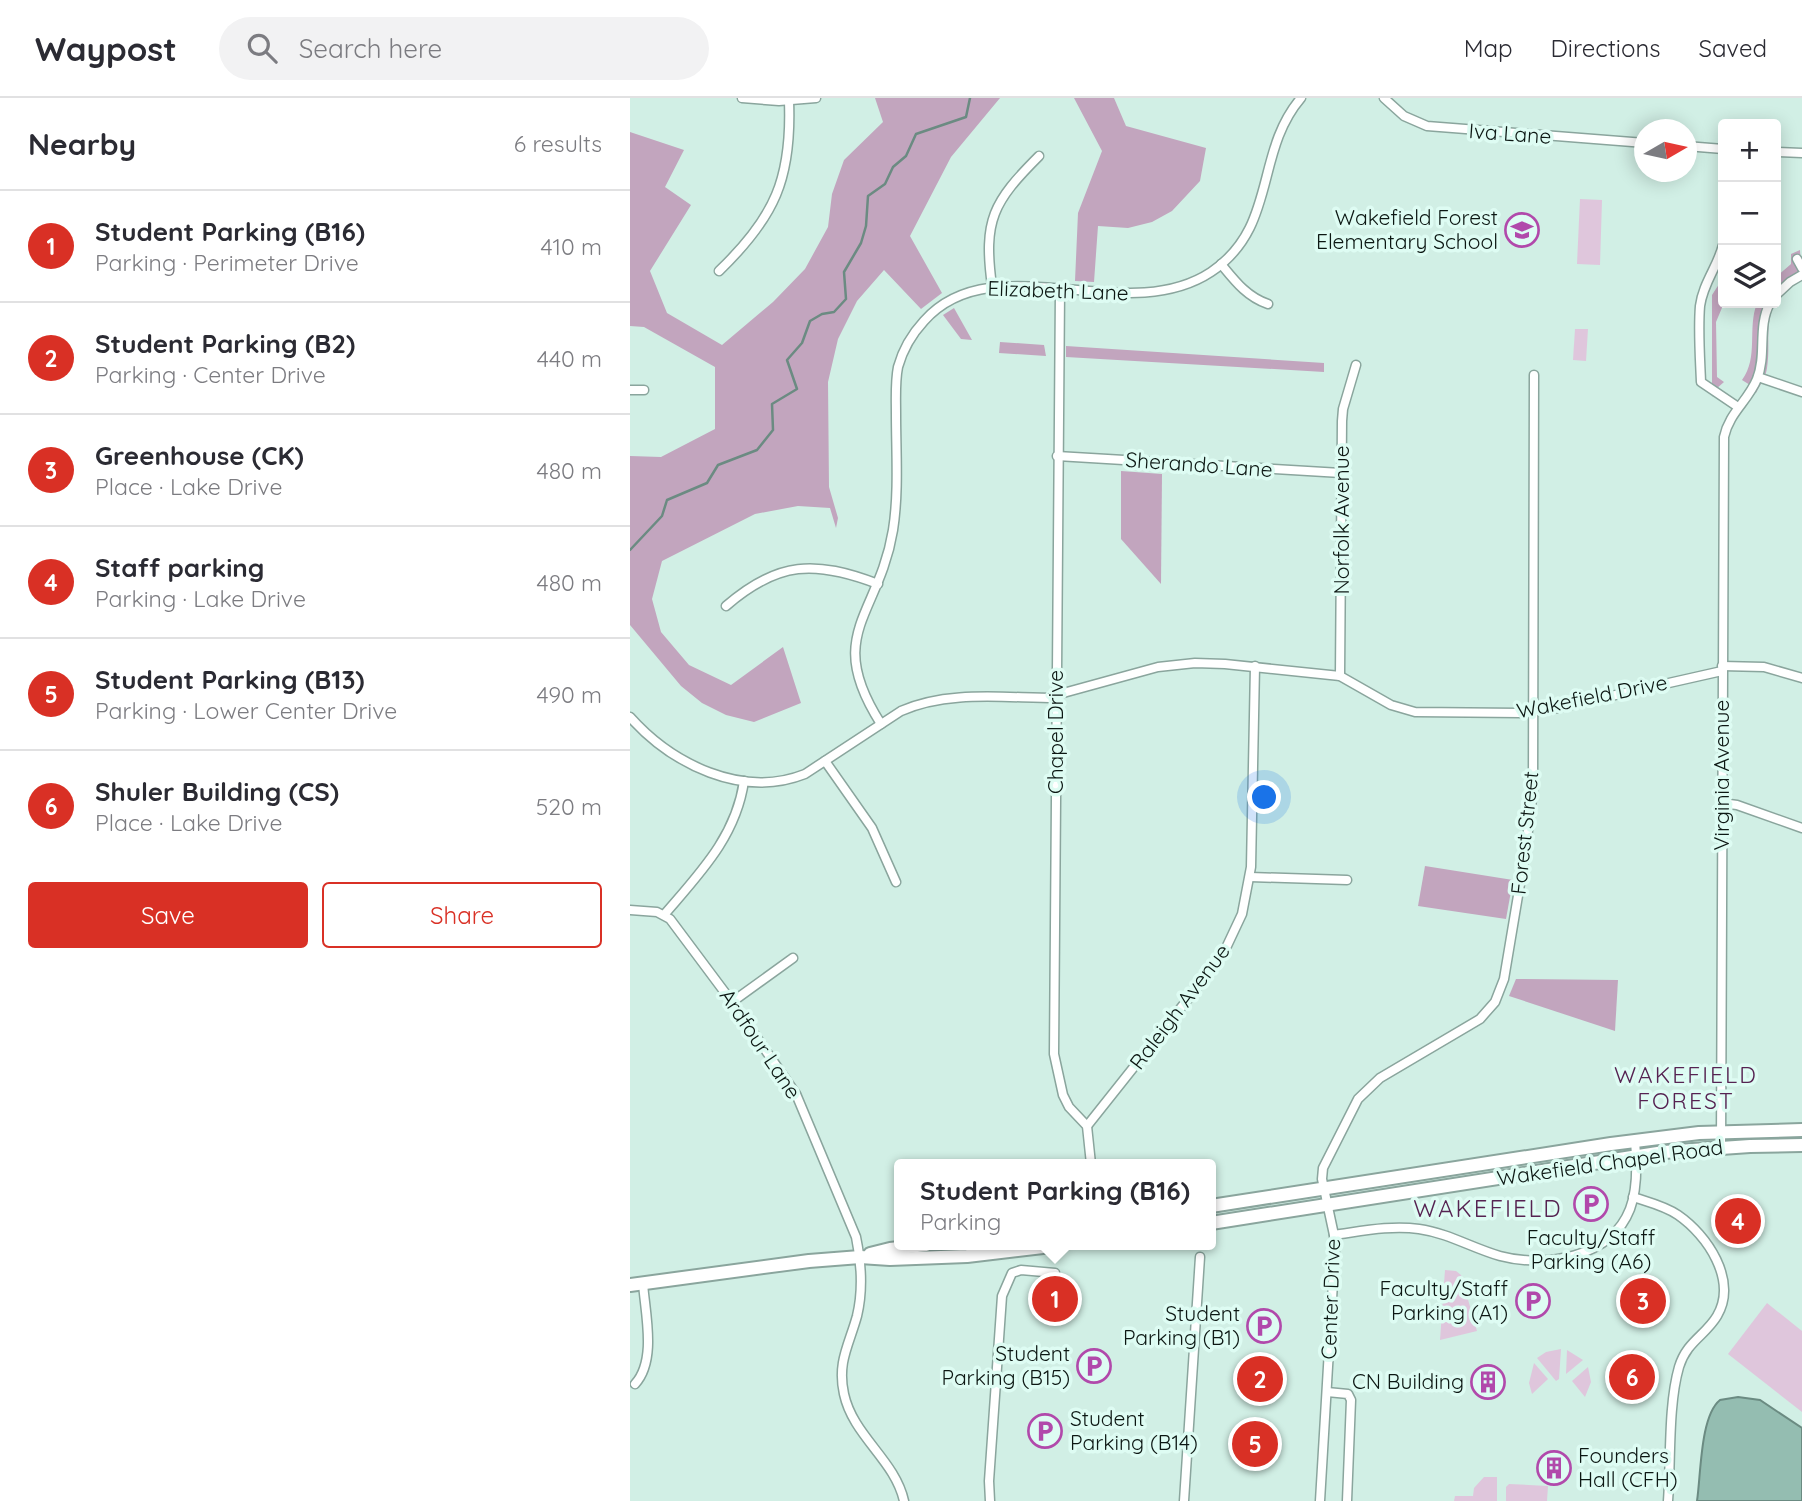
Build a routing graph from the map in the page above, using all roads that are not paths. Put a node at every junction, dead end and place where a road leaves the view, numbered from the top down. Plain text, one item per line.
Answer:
1 (743, 98) edge
2 (816, 98) edge
3 (1301, 98) edge
4 (1384, 98) edge
5 (789, 101) junction
6 (1634, 142) edge
7 (1697, 147) edge
8 (1718, 149) edge
9 (1781, 152) edge
10 (1802, 153) edge
11 (1040, 156) dead end
12 (1797, 259) dead end
13 (1718, 260) edge
14 (1221, 264) junction
15 (1802, 268) edge
16 (719, 271) dead end
17 (1802, 275) edge
18 (992, 286) junction
19 (1060, 290) junction
20 (1781, 290) edge
21 (1268, 304) dead end
22 (1768, 308) edge
23 (1356, 365) dead end
24 (1534, 375) dead end
25 (1758, 377) junction
26 (630, 390) edge
27 (644, 390) dead end
28 (1802, 392) edge
29 (1738, 407) junction
30 (1057, 456) junction
31 (1341, 473) junction
32 (878, 584) junction
33 (726, 606) dead end
34 (1255, 666) junction
35 (1722, 668) junction
36 (1340, 676) junction
37 (1802, 678) edge
38 (1056, 697) junction
39 (1533, 711) junction
40 (630, 717) edge
41 (881, 724) junction
42 (825, 761) junction
43 (744, 782) junction
44 (1722, 803) junction
45 (1802, 828) edge
46 (1250, 877) junction
47 (1347, 880) dead end
48 (896, 882) dead end
49 (630, 910) edge
50 (664, 915) junction
51 (793, 958) dead end
52 (732, 1002) junction
53 (1087, 1126) junction
54 (1802, 1130) edge
55 (1721, 1131) junction
56 (1635, 1140) junction
57 (1802, 1145) edge
58 (1721, 1147) junction
59 (1636, 1157) junction
60 (1090, 1159) edge
61 (1325, 1190) junction
62 (1633, 1197) junction
63 (1216, 1205) edge
64 (1329, 1206) junction
65 (1216, 1222) edge
66 (1334, 1235) junction
67 (894, 1249) edge
68 (1017, 1250) edge
69 (860, 1257) junction
70 (1200, 1257) dead end
71 (1055, 1273) dead end
72 (637, 1284) edge
73 (635, 1384) dead end
74 (1327, 1392) junction
75 (904, 1501) edge
76 (990, 1501) edge
77 (1184, 1501) edge
78 (1320, 1501) edge
79 (1347, 1501) edge
80 (1668, 1501) edge

1 - 5 street
2 - 5 street
3 - 14 street, Elizabeth Lane
4 - 6 street, Iva Lane
5 - 16 street
7 - 8 street
9 - 10 street
11 - 18 street
12 - 15 street
13 - 29 street
14 - 19 street, Elizabeth Lane
14 - 21 street
17 - 20 street
18 - 19 street, Elizabeth Lane
18 - 32 street, Elizabeth Lane
19 - 30 street, Chapel Drive
22 - 25 street
23 - 31 street, Norfolk Avenue
24 - 39 street, Forest Street
25 - 28 street
25 - 29 street, Virginia Avenue
26 - 27 street
29 - 35 street, Virginia Avenue
30 - 31 street, Sherando Lane
30 - 38 street, Chapel Drive
31 - 36 street, Norfolk Avenue
32 - 33 street
32 - 41 street, Elizabeth Lane
34 - 36 street, Wakefield Drive
34 - 38 street, Wakefield Drive
34 - 46 street, Raleigh Avenue
35 - 37 street, Wakefield Drive
35 - 39 street, Wakefield Drive
35 - 44 street, Virginia Avenue
36 - 39 street, Wakefield Drive
38 - 41 street, Wakefield Drive
38 - 53 street, Chapel Drive
39 - 61 street, Forest Street
40 - 43 street, Wakefield Drive
41 - 42 street, Wakefield Drive
42 - 43 street, Wakefield Drive
42 - 48 street
43 - 50 street
44 - 45 street
44 - 55 street, Virginia Avenue
46 - 47 street
46 - 53 street, Raleigh Avenue
49 - 50 street
50 - 52 street, Ardfour Lane
51 - 52 street
52 - 69 street, Ardfour Lane
53 - 60 street
54 - 55 main road, Wakefield Chapel Road
55 - 56 main road, Wakefield Chapel Road
55 - 58 street, Virginia Avenue
56 - 59 street
56 - 61 main road, Wakefield Chapel Road
57 - 58 main road, Wakefield Chapel Road
58 - 59 main road, Wakefield Chapel Road
59 - 62 street
59 - 64 main road, Wakefield Chapel Road
61 - 63 main road, Wakefield Chapel Road
61 - 64 street, Forest Street
62 - 66 street
62 - 80 street
64 - 65 main road, Wakefield Chapel Road
64 - 66 street, Center Drive
66 - 74 street, Center Drive
67 - 69 main road
68 - 69 main road
69 - 72 main road
69 - 75 street, Ardfour Lane
70 - 77 street
71 - 76 street
72 - 73 street
74 - 78 street, Center Drive
74 - 79 street

